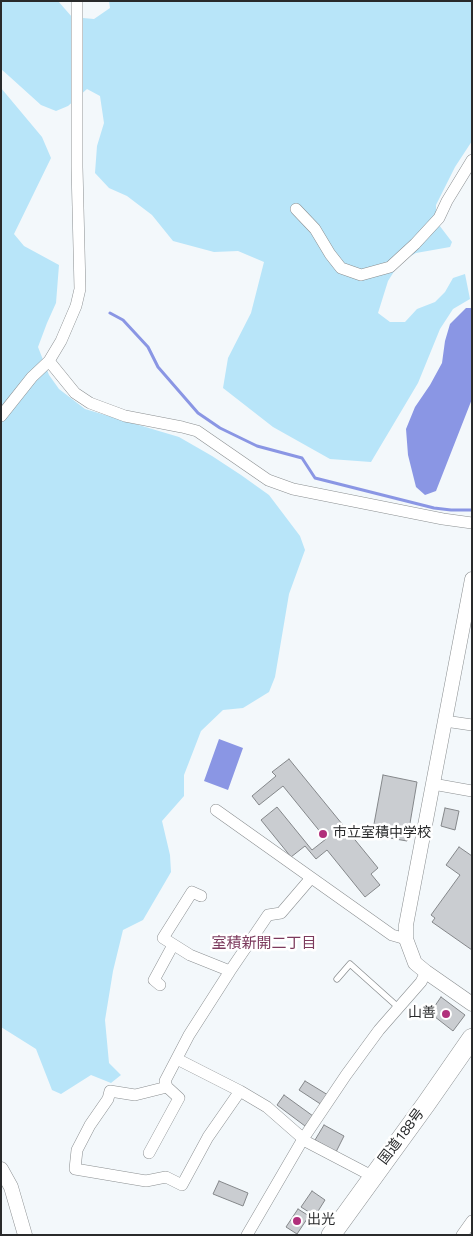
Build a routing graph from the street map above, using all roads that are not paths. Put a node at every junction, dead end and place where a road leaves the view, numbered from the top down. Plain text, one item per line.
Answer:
1 (77, 1) edge
2 (472, 160) edge
3 (296, 209) dead end
4 (49, 360) junction
5 (1, 416) edge
6 (472, 522) edge
7 (472, 579) edge
8 (445, 721) junction
9 (472, 725) edge
10 (433, 784) junction
11 (472, 791) edge
12 (216, 810) dead end
13 (311, 878) junction
14 (201, 896) dead end
15 (406, 939) junction
16 (173, 945) junction
17 (230, 971) junction
18 (426, 972) junction
19 (337, 978) dead end
20 (160, 985) dead end
21 (472, 1004) edge
22 (398, 1007) junction
23 (472, 1038) edge
24 (176, 1059) junction
25 (167, 1087) junction
26 (240, 1090) junction
27 (303, 1139) junction
28 (149, 1154) dead end
29 (1, 1169) edge
30 (372, 1176) junction
31 (472, 1221) edge
32 (25, 1235) edge
33 (247, 1235) edge
34 (331, 1235) edge
35 (462, 1235) edge

1 - 4 street
2 - 3 street
4 - 5 street
4 - 6 street
7 - 8 street
8 - 9 street
8 - 10 street
10 - 11 street
10 - 15 street
12 - 13 street
13 - 15 street
13 - 17 street
14 - 16 street
15 - 18 street
16 - 17 street
16 - 20 street
17 - 24 street
18 - 21 street
18 - 22 street
19 - 22 lane
22 - 27 street
23 - 30 highway, 国道188号
24 - 25 street
24 - 26 street
25 - 26 street
25 - 28 street
26 - 27 street
27 - 30 street
27 - 33 street
29 - 32 street
30 - 34 highway, 国道188号
31 - 35 street

